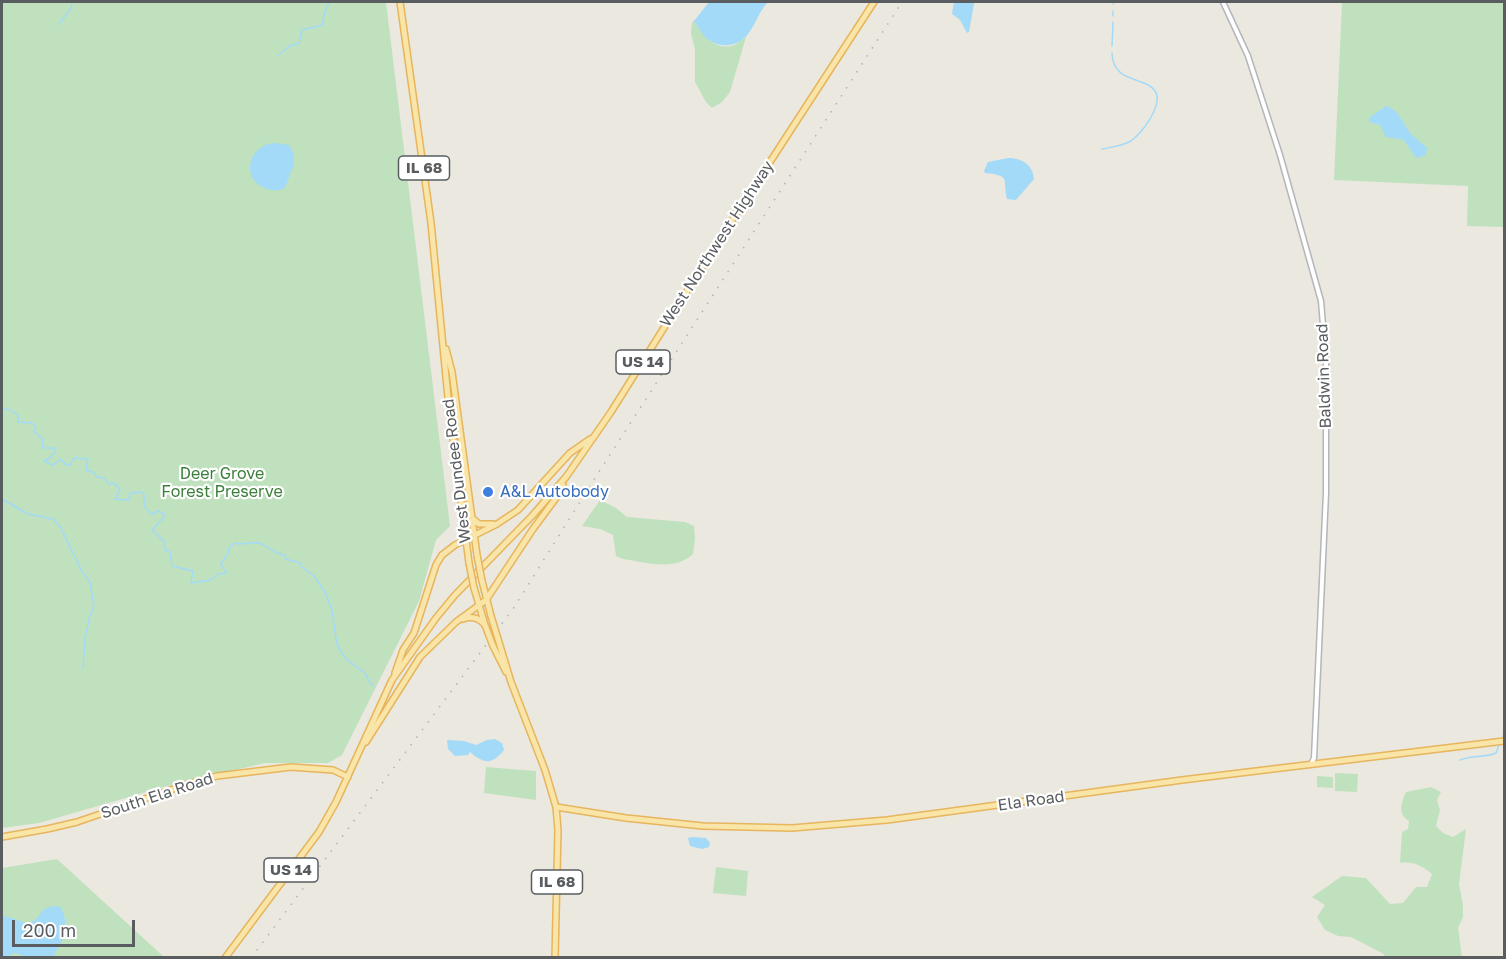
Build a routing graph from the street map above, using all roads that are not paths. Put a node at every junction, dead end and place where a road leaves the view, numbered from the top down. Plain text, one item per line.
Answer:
1 (400, 2) edge
2 (874, 2) edge
3 (1223, 2) edge
4 (443, 336) junction
5 (594, 436) junction
6 (566, 477) junction
7 (471, 517) junction
8 (497, 524) junction
9 (474, 536) junction
10 (465, 540) junction
11 (486, 600) junction
12 (479, 605) junction
13 (456, 622) junction
14 (485, 625) junction
15 (392, 680) junction
16 (510, 682) junction
17 (1504, 741) edge
18 (355, 759) junction
19 (1311, 766) junction
20 (348, 777) junction
21 (556, 807) junction
22 (2, 837) edge
23 (225, 957) edge
24 (555, 957) edge

1 - 4 main road, West Dundee Road / IL 68
2 - 5 main road, West Northwest Highway / US 14
3 - 19 street, Baldwin Road
4 - 7 main road, West Dundee Road / IL 68
4 - 10 main road, West Dundee Road / IL 68
5 - 6 main road, West Northwest Highway / US 14
5 - 8 main road
6 - 11 main road
6 - 15 main road, West Northwest Highway / US 14
7 - 8 main road
7 - 9 main road, West Dundee Road / IL 68
8 - 9 main road
9 - 10 main road
9 - 11 main road, West Dundee Road / IL 68, bridge
10 - 12 main road, West Dundee Road / IL 68, bridge
10 - 15 main road
11 - 12 main road
11 - 16 main road, IL 68, bridge
12 - 13 main road
12 - 14 main road, IL 68
13 - 14 main road
13 - 18 main road
14 - 16 main road, IL 68, bridge
15 - 18 main road, US 14
16 - 21 main road, IL 68
17 - 19 main road, Ela Road
18 - 20 main road, US 14
19 - 21 main road, Ela Road
20 - 22 main road, South Ela Road
20 - 23 main road, US 14
21 - 24 main road, IL 68

